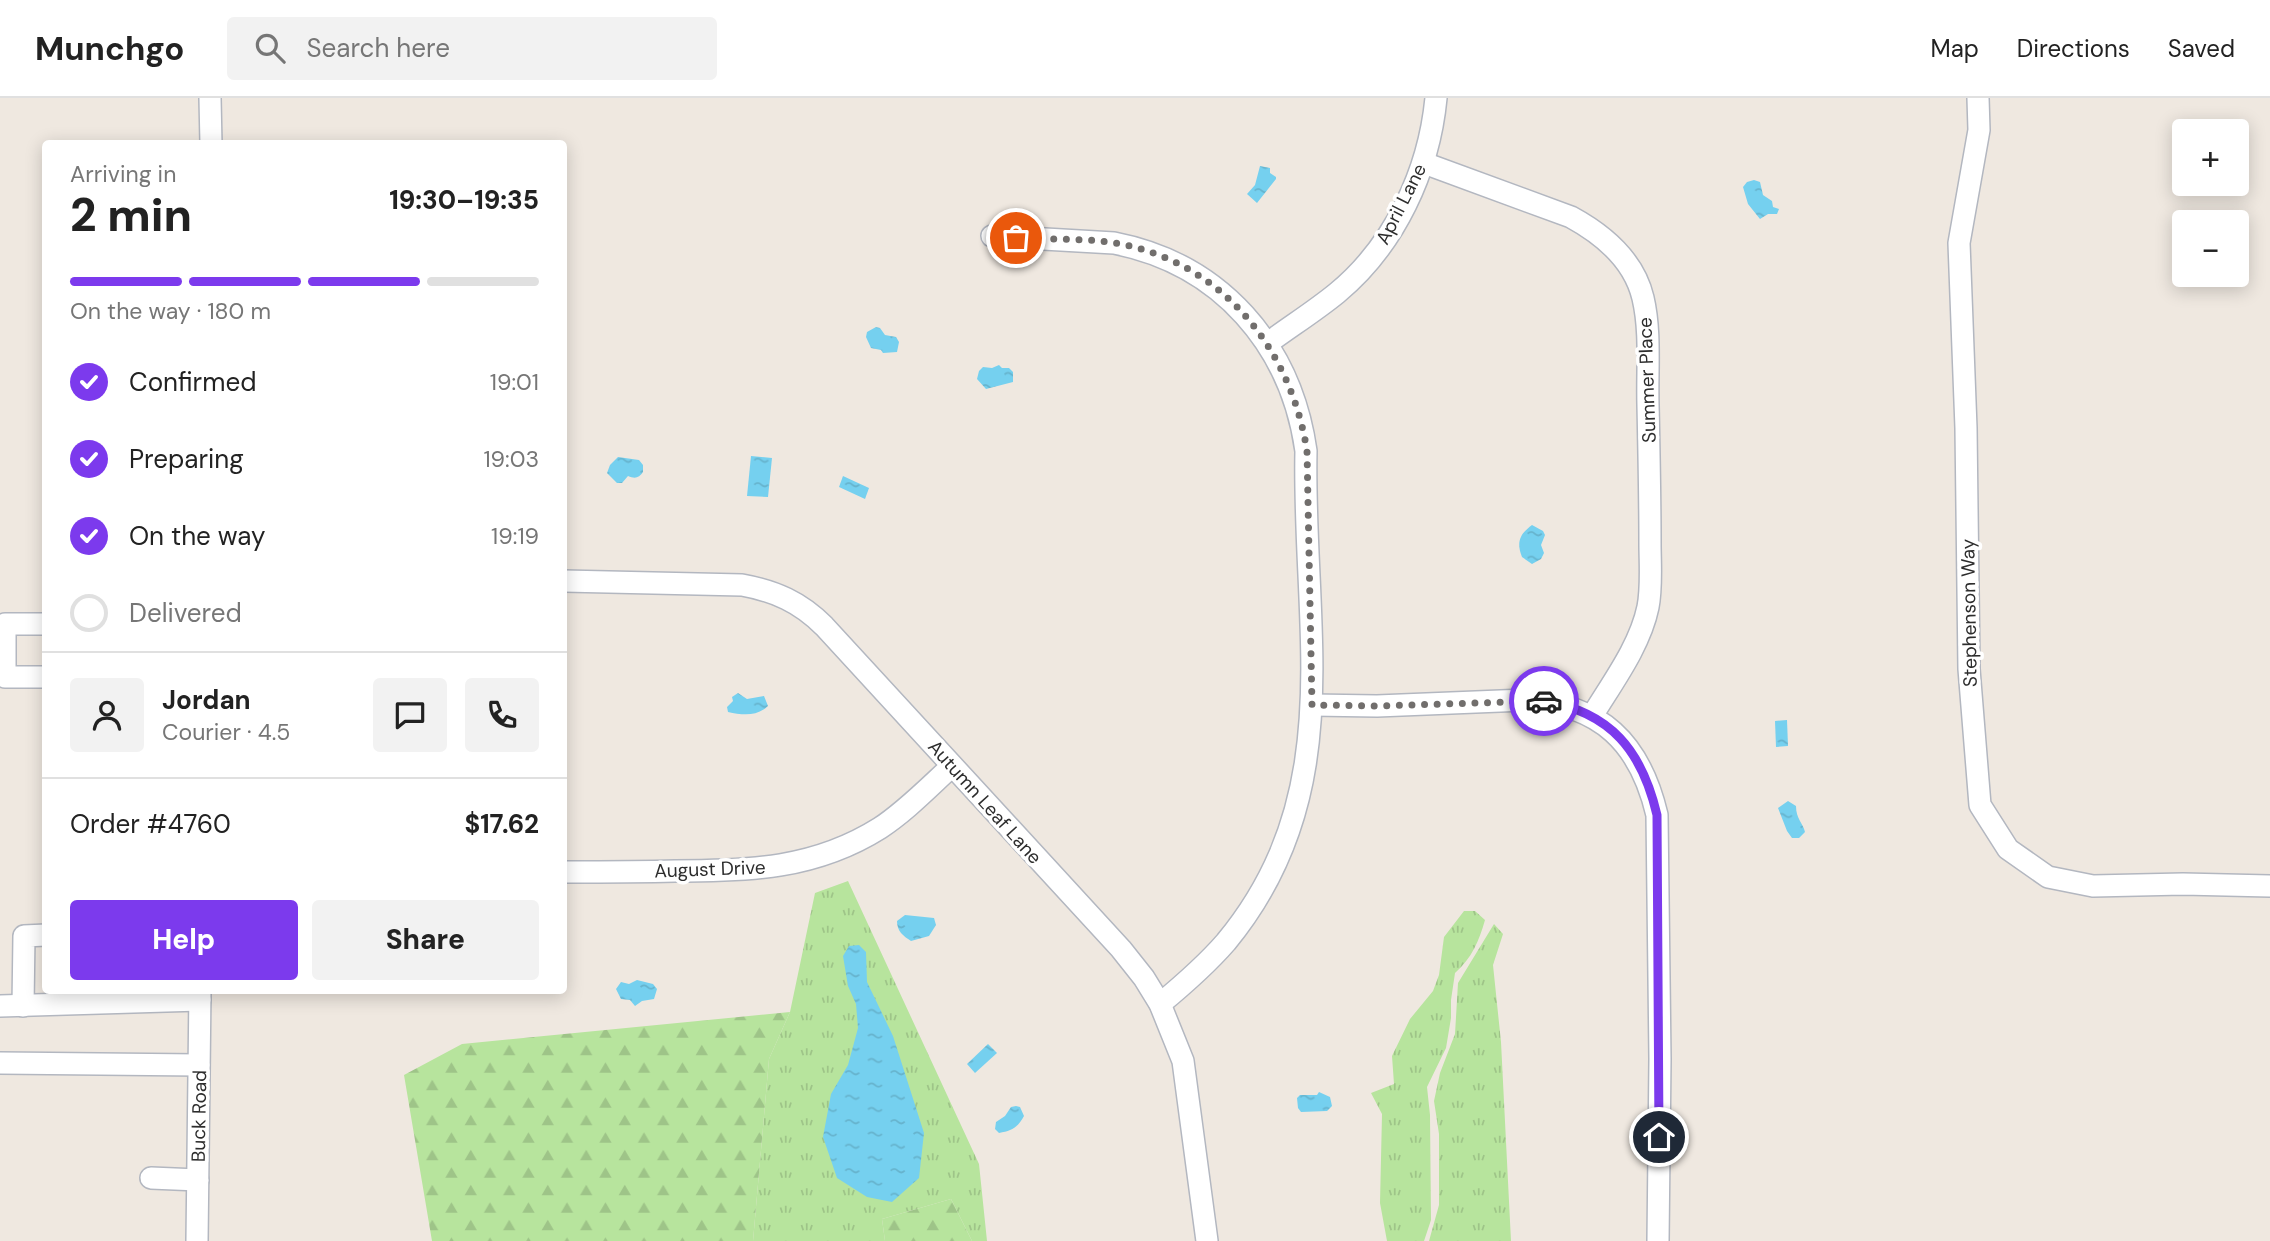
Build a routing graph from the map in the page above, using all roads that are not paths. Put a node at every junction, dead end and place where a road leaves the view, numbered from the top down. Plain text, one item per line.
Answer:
1 (210, 98) edge
2 (1436, 98) edge
3 (1978, 98) edge
4 (211, 140) edge
5 (1424, 163) junction
6 (992, 236) dead end
7 (1268, 343) junction
8 (567, 581) edge
9 (42, 624) edge
10 (42, 677) edge
11 (1312, 705) junction
12 (1592, 716) junction
13 (952, 766) junction
14 (567, 872) edge
15 (2270, 886) edge
16 (42, 935) edge
17 (200, 995) edge
18 (124, 997) edge
19 (1160, 1004) junction
20 (0, 1006) edge
21 (23, 1006) junction
22 (0, 1063) edge
23 (199, 1065) junction
24 (151, 1178) dead end
25 (198, 1180) junction
26 (197, 1241) edge
27 (1207, 1241) edge
28 (1658, 1241) edge

1 - 4 street
2 - 5 street, April Lane
3 - 15 street, Stephenson Way
5 - 7 street, April Lane
5 - 12 street, Summer Place
6 - 7 street
7 - 11 street
8 - 13 street, Autumn Leaf Lane
9 - 10 street
11 - 12 street
11 - 19 street
12 - 28 street
13 - 14 street, August Drive
13 - 19 street, Autumn Leaf Lane
16 - 21 street
17 - 18 street
17 - 23 street, Buck Road
18 - 21 street
19 - 27 street, Autumn Leaf Lane
20 - 21 street
22 - 23 street
23 - 25 street, Buck Road
24 - 25 street
25 - 26 street, Buck Road

